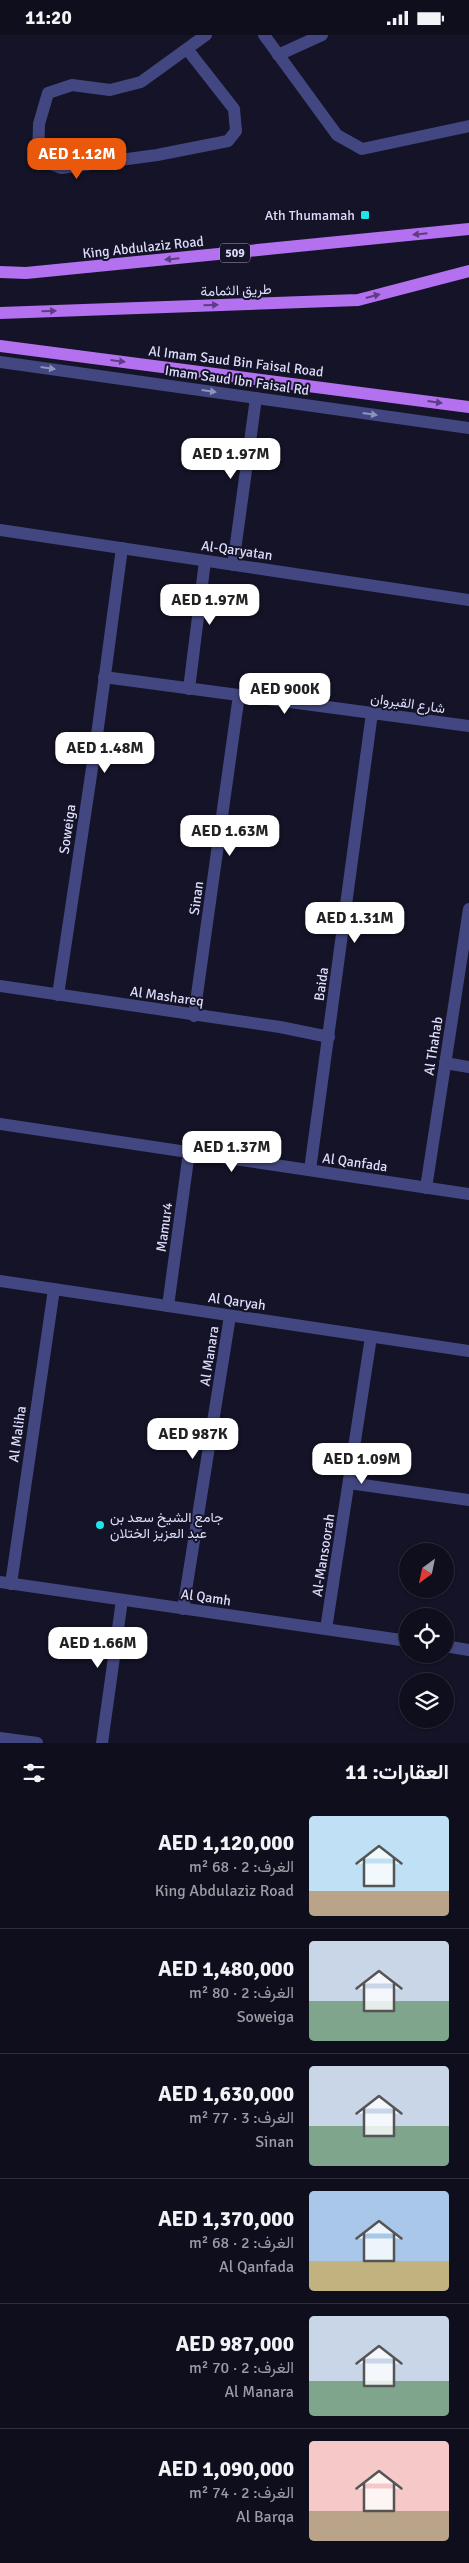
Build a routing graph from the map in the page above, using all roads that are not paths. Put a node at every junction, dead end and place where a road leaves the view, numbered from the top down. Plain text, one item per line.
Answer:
1 (206, 35) edge
2 (264, 35) edge
3 (322, 35) edge
4 (187, 49) junction
5 (278, 55) junction
6 (469, 125) edge
7 (469, 229) edge
8 (469, 271) edge
9 (0, 272) edge
10 (0, 313) edge
11 (0, 346) edge
12 (0, 362) edge
13 (256, 398) junction
14 (469, 407) edge
15 (469, 428) edge
16 (0, 530) edge
17 (122, 548) junction
18 (205, 561) junction
19 (233, 565) junction
20 (469, 600) edge
21 (104, 677) junction
22 (189, 689) junction
23 (239, 695) junction
24 (372, 713) junction
25 (469, 726) edge
26 (469, 909) edge
27 (0, 986) edge
28 (58, 995) junction
29 (194, 1015) junction
30 (329, 1037) junction
31 (445, 1063) junction
32 (469, 1067) edge
33 (0, 1125) edge
34 (189, 1152) junction
35 (310, 1170) junction
36 (426, 1188) junction
37 (469, 1194) edge
38 (0, 1281) edge
39 (54, 1289) junction
40 (168, 1306) junction
41 (230, 1316) junction
42 (371, 1337) junction
43 (469, 1351) edge
44 (349, 1483) junction
45 (469, 1500) edge
46 (6, 1583) edge
47 (122, 1600) junction
48 (183, 1609) junction
49 (326, 1629) junction
50 (399, 1640) edge
51 (454, 1648) edge
52 (469, 1650) edge
53 (0, 1738) edge
54 (37, 1743) edge
55 (102, 1743) edge

1 - 4 street
2 - 5 street
3 - 5 street
4 - 4 street
5 - 6 street
7 -> 9 main road, King Abdulaziz Road / 509
10 -> 8 main road, طريق الثمامة
11 -> 14 main road, Al Imam Saud Bin Faisal Road
12 -> 13 street, Imam Saud Ibn Faisal Rd
13 -> 15 street, Imam Saud Ibn Faisal Rd
13 - 19 street
16 - 17 street, Al-Qaryatan
17 - 18 street, Al-Qaryatan
17 - 21 street, Soweiga
18 - 19 street, Al-Qaryatan
18 - 22 street
19 - 20 street, Al-Qaryatan
21 - 22 street, شارع القيروان
21 - 28 street, Soweiga
22 - 23 street, شارع القيروان
23 - 24 street, شارع القيروان
23 - 29 street, Sinan
24 - 25 street, شارع القيروان
24 - 30 street, Baida
26 - 31 street, Al Thahab
27 - 28 street, Al Mashareq
28 - 29 street, Al Mashareq
29 - 30 street, Al Mashareq
30 - 35 street, Baida
31 - 32 street
31 - 36 street, Al Thahab
33 - 34 street, Al Qanfada
34 - 35 street, Al Qanfada
34 - 40 street, Mamur4
35 - 36 street, Al Qanfada
36 - 37 street, Al Qanfada
38 - 39 street, Al Qaryah
39 - 40 street, Al Qaryah
39 - 46 street, Al Maliha
40 - 41 street, Al Qaryah
41 - 42 street, Al Qaryah
41 - 48 street, Al Manara
42 - 43 street, Al Qaryah
42 - 44 street, Al-Mansoorah
44 - 45 street
44 - 49 street, Al-Mansoorah
46 - 47 street, Al Qamh
47 - 48 street, Al Qamh
47 - 55 street
48 - 49 street, Al Qamh
49 - 50 street, Al Qamh
51 - 52 street
53 - 54 street

